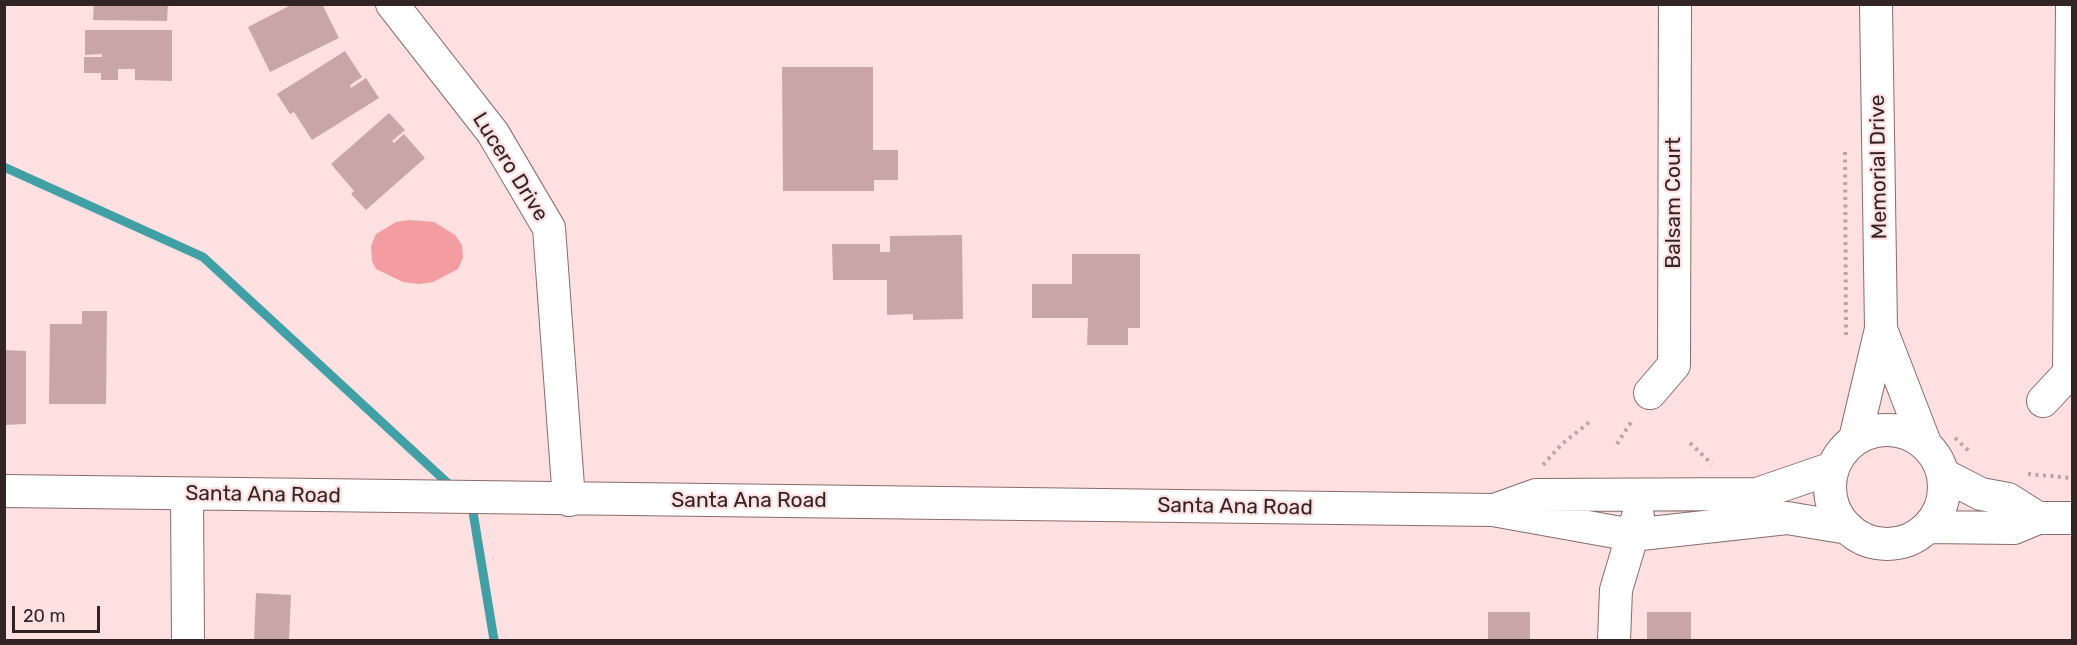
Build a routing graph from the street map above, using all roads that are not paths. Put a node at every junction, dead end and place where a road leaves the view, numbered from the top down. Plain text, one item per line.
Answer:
1 (392, 4) edge
2 (1675, 4) edge
3 (1876, 4) edge
4 (2072, 4) edge
5 (1881, 329) junction
6 (1650, 393) dead end
7 (2043, 401) dead end
8 (1855, 439) junction
9 (1939, 440) junction
10 (1833, 468) junction
11 (1944, 475) junction
12 (4, 491) edge
13 (187, 495) junction
14 (1645, 495) junction
15 (568, 500) junction
16 (1493, 510) junction
17 (2038, 518) junction
18 (2073, 518) edge
19 (1929, 527) junction
20 (1848, 528) junction
21 (1632, 535) junction
22 (188, 640) edge
23 (1614, 640) edge

1 - 15 street, Lucero Drive
2 - 6 street, Balsam Court
3 - 5 street, Memorial Drive
4 - 7 street
5 - 8 street
5 - 9 street
8 - 9 street
8 - 10 street
9 - 11 street
10 - 14 street, Santa Ana Road
10 - 20 street, Santa Ana Road
11 - 17 street
11 - 19 street
12 - 13 street, Santa Ana Road
13 - 15 street, Santa Ana Road
13 - 22 street
14 - 16 street, Santa Ana Road
14 - 21 street
15 - 16 street, Santa Ana Road
16 - 21 street, Santa Ana Road
17 - 18 street, Santa Ana Road
17 - 19 street, Santa Ana Road
19 - 20 street, Santa Ana Road
20 - 21 street, Santa Ana Road
21 - 23 street

